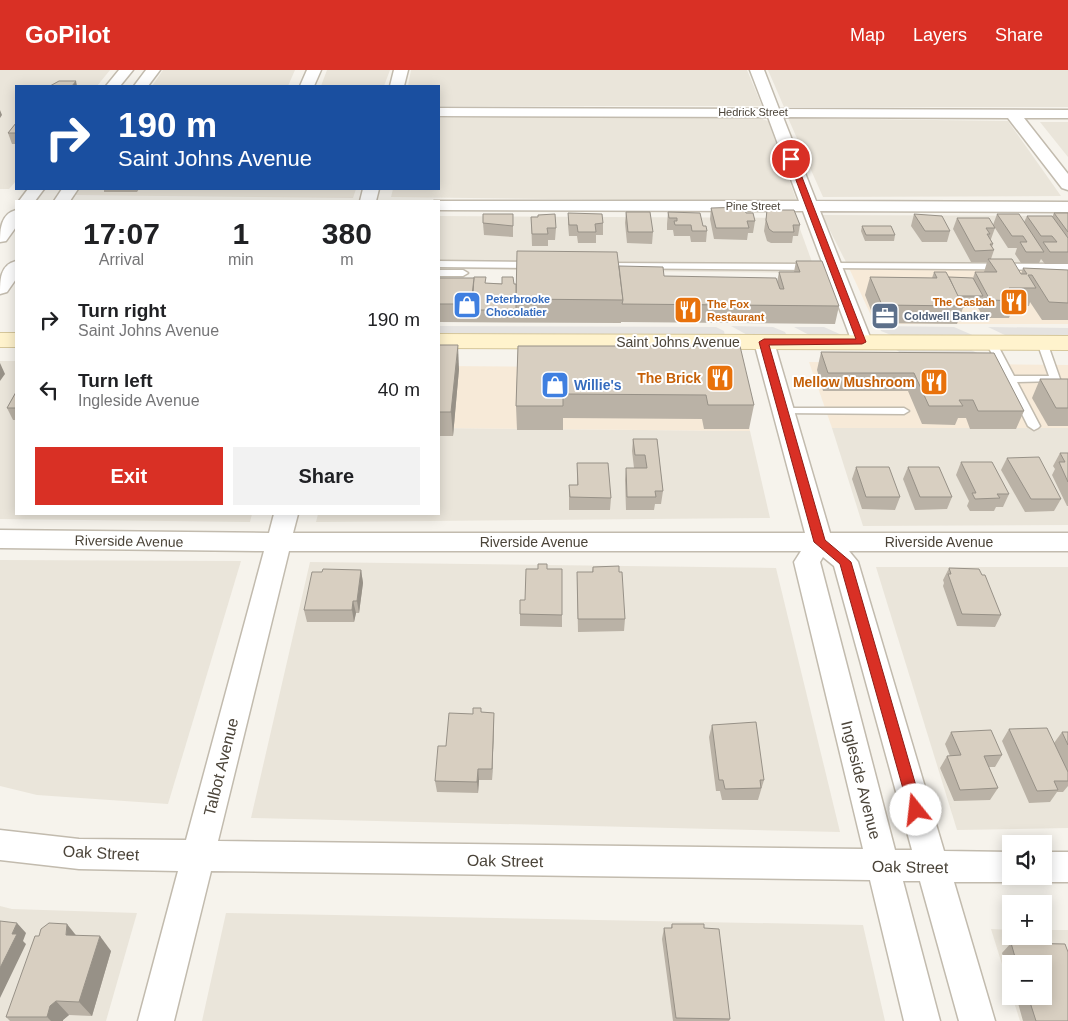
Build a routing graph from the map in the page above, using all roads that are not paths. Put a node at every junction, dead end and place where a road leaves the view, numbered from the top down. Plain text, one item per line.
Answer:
1 (126, 70) edge
2 (153, 70) edge
3 (314, 70) edge
4 (401, 70) edge
5 (756, 70) edge
6 (114, 85) edge
7 (143, 85) edge
8 (307, 85) edge
9 (397, 85) edge
10 (440, 112) edge
11 (773, 112) junction
12 (1012, 113) junction
13 (1068, 114) edge
14 (1068, 185) edge
15 (0, 205) edge
16 (15, 205) edge
17 (440, 205) edge
18 (810, 206) junction
19 (1068, 207) edge
20 (15, 216) edge
21 (0, 237) edge
22 (440, 264) edge
23 (549, 265) edge
24 (598, 266) edge
25 (15, 267) edge
26 (833, 267) junction
27 (1068, 267) edge
28 (440, 273) edge
29 (463, 273) dead end
30 (0, 288) edge
31 (0, 340) edge
32 (15, 340) edge
33 (440, 341) edge
34 (764, 342) junction
35 (862, 342) junction
36 (991, 342) junction
37 (1042, 342) junction
38 (1068, 342) edge
39 (1010, 379) junction
40 (783, 411) junction
41 (904, 411) dead end
42 (1034, 426) dead end
43 (286, 515) edge
44 (0, 539) edge
45 (279, 542) junction
46 (820, 542) junction
47 (1068, 542) edge
48 (0, 845) edge
49 (198, 857) junction
50 (883, 866) junction
51 (1068, 866) edge
52 (1002, 867) edge
53 (1052, 867) edge
54 (932, 868) junction
55 (156, 1021) edge
56 (922, 1021) edge
57 (977, 1021) edge

1 - 6 street
2 - 7 street
3 - 8 street
4 - 9 street
5 - 11 street
10 - 11 street, Hedrick Street
11 - 12 street, Hedrick Street
11 - 18 street
12 - 13 street, Hedrick Street
12 - 14 street
15 - 16 street
17 - 18 street, Pine Street
18 - 19 street, Pine Street
18 - 26 street
20 - 21 street
22 - 23 lane
24 - 26 lane
25 - 30 street
26 - 27 lane
26 - 35 street
28 - 29 lane
31 - 32 main road
33 - 34 main road, Saint Johns Avenue
34 - 35 main road, Saint Johns Avenue
34 - 40 street
35 - 36 main road, Saint Johns Avenue
36 - 37 main road, Saint Johns Avenue
36 - 39 lane
37 - 38 main road, Saint Johns Avenue
37 - 39 lane
39 - 42 lane
40 - 41 lane
40 - 46 street
43 - 45 street, Talbot Avenue
44 - 45 street, Riverside Avenue
45 - 46 street, Riverside Avenue
45 - 49 street, Talbot Avenue
46 - 47 street, Riverside Avenue
46 - 50 street, Ingleside Avenue
46 - 54 street
48 - 49 street, Oak Street
49 - 50 street, Oak Street
49 - 55 street, Talbot Avenue
50 - 54 street, Oak Street
50 - 56 street, Ingleside Avenue
51 - 53 street
52 - 54 street, Oak Street
54 - 57 street

